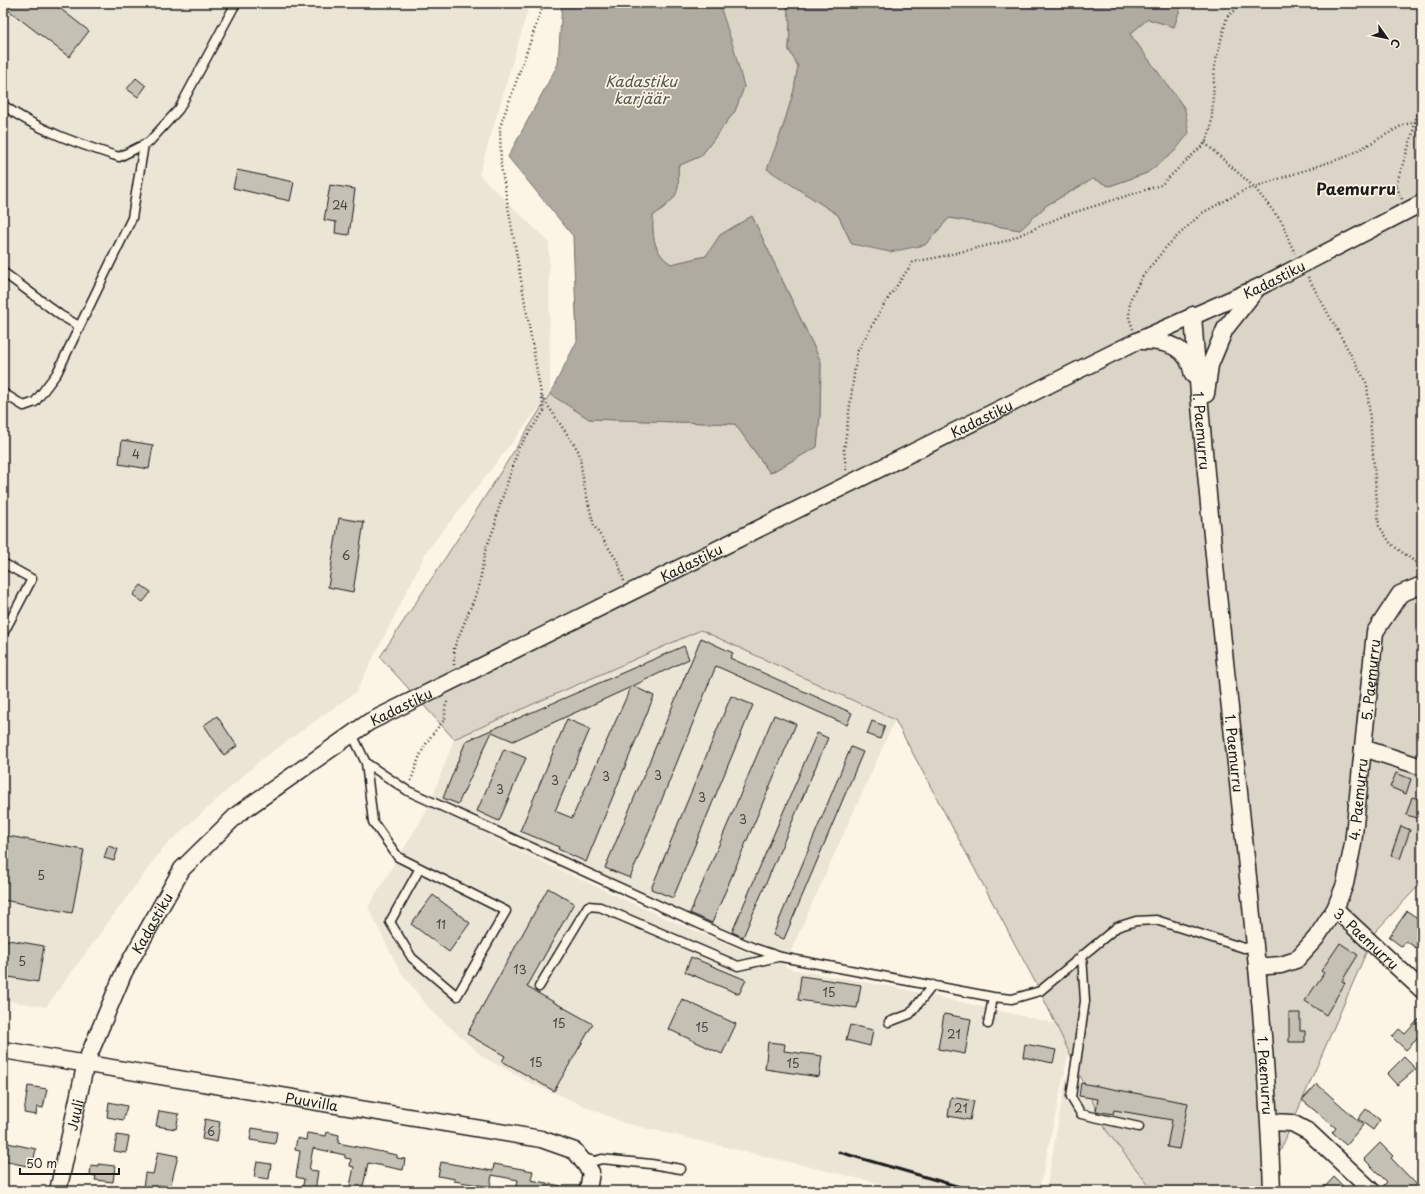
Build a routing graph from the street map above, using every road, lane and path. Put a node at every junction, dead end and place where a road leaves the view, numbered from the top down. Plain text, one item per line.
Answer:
1 (236, 3) edge
2 (544, 3) edge
3 (1244, 3) edge
4 (1422, 91) edge
5 (3, 105) edge
6 (1422, 120) edge
7 (1416, 122) junction
8 (1206, 143) junction
9 (144, 144) junction
10 (1254, 187) junction
11 (1422, 202) edge
12 (1407, 210) junction
13 (1301, 264) junction
14 (3, 272) edge
15 (1259, 287) junction
16 (1194, 315) junction
17 (80, 326) junction
18 (1137, 341) junction
19 (3, 393) edge
20 (540, 395) junction
21 (1201, 432) junction
22 (847, 485) junction
23 (3, 563) edge
24 (1422, 567) edge
25 (1422, 585) edge
26 (628, 593) junction
27 (3, 634) edge
28 (454, 680) junction
29 (352, 734) junction
30 (1363, 748) junction
31 (366, 763) junction
32 (1422, 767) edge
33 (408, 791) junction
34 (420, 868) junction
35 (1335, 909) junction
36 (1255, 946) junction
37 (1082, 955) junction
38 (780, 956) junction
39 (1257, 967) junction
40 (933, 985) junction
41 (539, 987) dead end
42 (1422, 990) edge
43 (993, 998) junction
44 (889, 1022) dead end
45 (988, 1024) dead end
46 (3, 1050) edge
47 (86, 1062) junction
48 (1270, 1122) junction
49 (1139, 1127) dead end
50 (577, 1155) junction
51 (681, 1169) dead end
52 (58, 1191) edge
53 (588, 1191) edge
54 (1272, 1191) edge
55 (1372, 1191) edge

1 - 9 lane
2 - 20 path
3 - 8 path
4 - 7 path
5 - 9 lane
6 - 7 path
7 - 10 path
7 - 12 path
8 - 10 path
8 - 22 path
9 - 17 lane
10 - 13 path
10 - 18 path
11 - 12 street, Kadastiku
12 - 13 street, Kadastiku
13 - 15 street, Kadastiku
13 - 24 path
14 - 17 lane
15 - 16 street, Kadastiku
15 - 21 street
16 - 18 street, Kadastiku
16 - 21 street, 1. Paemurru
17 - 19 lane
18 - 21 street
18 - 22 street, Kadastiku
20 - 26 path
20 - 28 path
21 - 36 street, 1. Paemurru
22 - 26 street, Kadastiku
23 - 27 lane
25 - 30 street, 5. Paemurru
26 - 28 street, Kadastiku
28 - 29 street, Kadastiku
28 - 33 path
29 - 31 lane
29 - 47 street, Kadastiku
30 - 32 street, 4. Paemurru
30 - 35 street, 4. Paemurru
31 - 33 lane
31 - 34 lane
33 - 38 lane
34 - 34 lane
35 - 39 street, 3. Paemurru
35 - 42 street, 3. Paemurru
36 - 37 lane
36 - 39 street, 1. Paemurru
37 - 43 lane
37 - 49 lane
38 - 40 lane
38 - 41 lane
39 - 48 street, 1. Paemurru
40 - 43 lane
40 - 44 lane
43 - 45 lane
46 - 47 street, Puuvilla
47 - 50 street, Puuvilla
47 - 52 street, Juuli
48 - 54 street, 1. Paemurru
48 - 55 street
50 - 51 lane
50 - 53 street, Puuvilla

